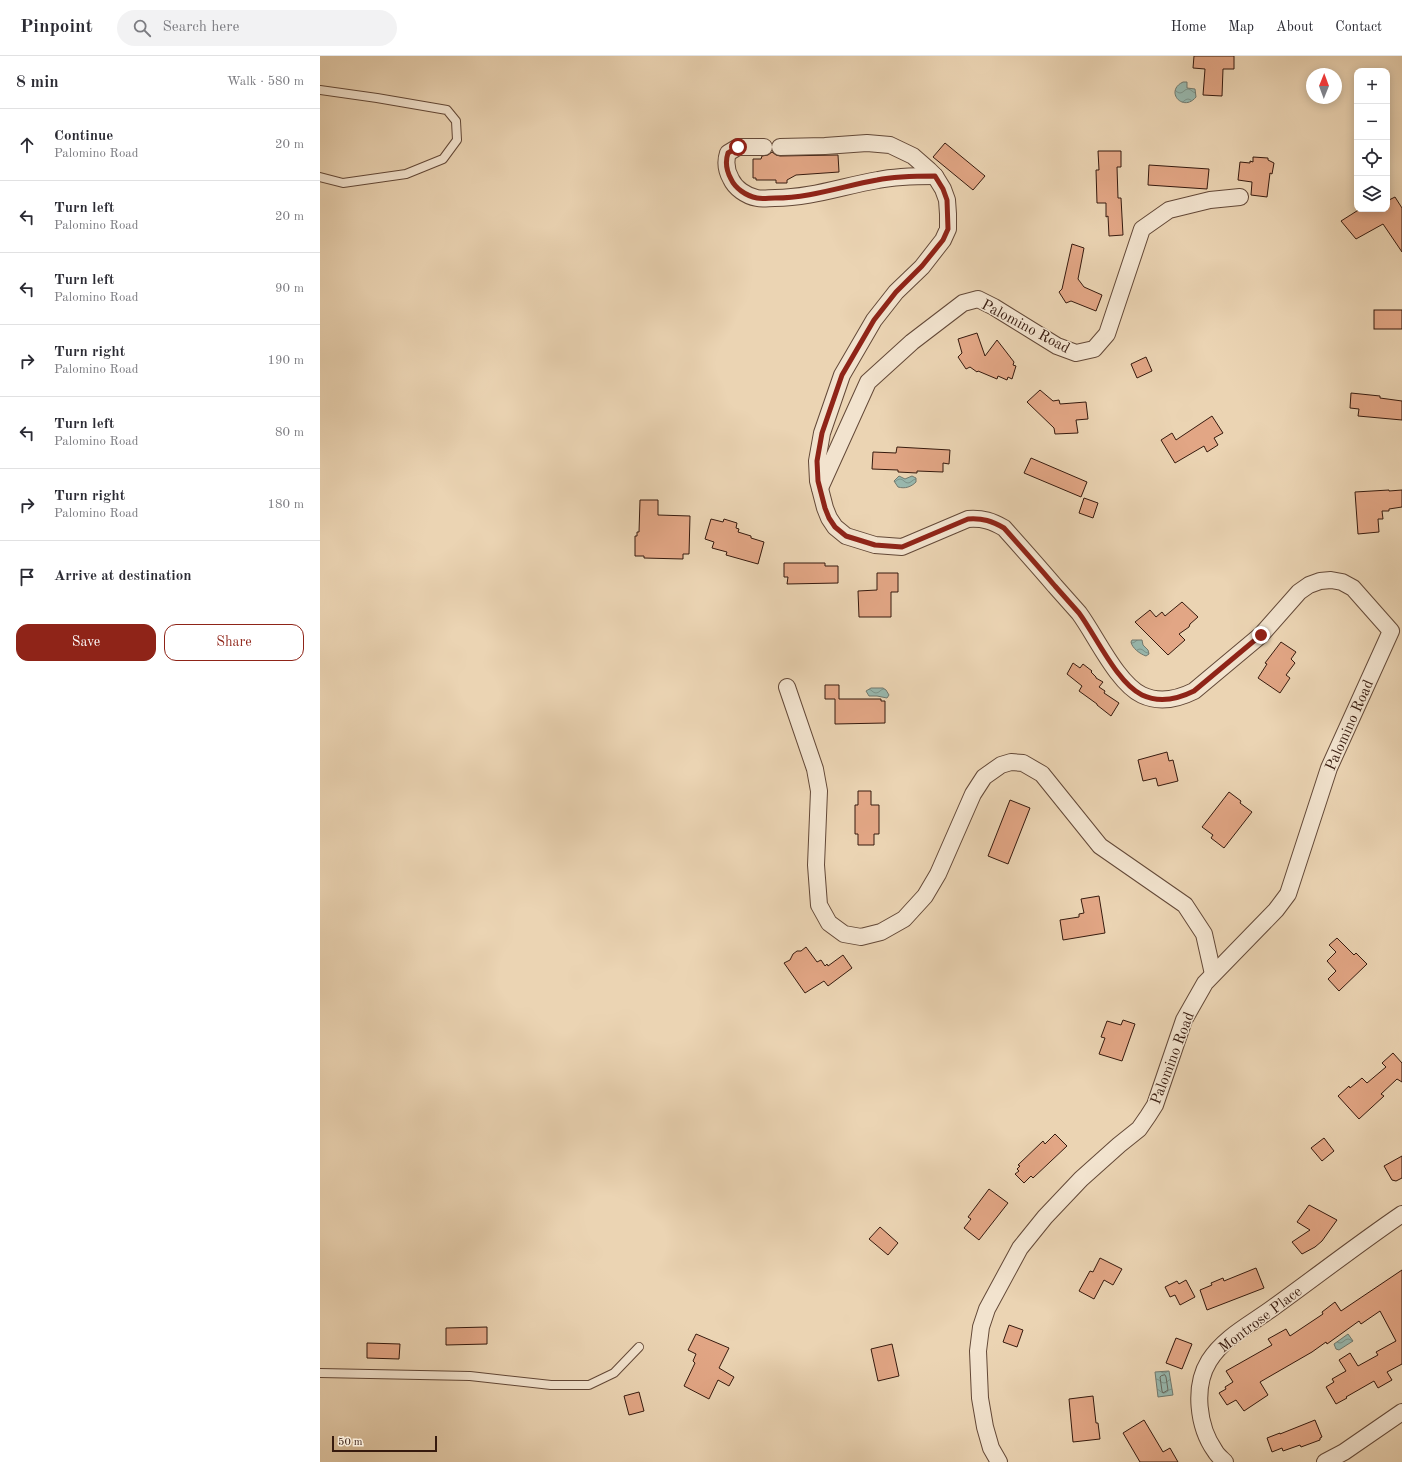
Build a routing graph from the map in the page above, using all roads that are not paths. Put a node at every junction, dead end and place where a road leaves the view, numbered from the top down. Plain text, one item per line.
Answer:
1 (320, 90) edge
2 (764, 147) dead end
3 (780, 147) dead end
4 (935, 176) junction
5 (320, 177) edge
6 (1240, 197) dead end
7 (820, 489) junction
8 (787, 687) dead end
9 (1214, 974) junction
10 (1402, 1214) edge
11 (639, 1347) dead end
12 (320, 1373) edge
13 (1402, 1412) edge
14 (999, 1462) edge
15 (1225, 1462) edge
16 (1325, 1462) edge

1 - 5 lane
2 - 4 street
3 - 4 street, Palomino Road
4 - 7 street, Palomino Road
6 - 7 street, Palomino Road
7 - 9 street, Palomino Road
8 - 9 street
9 - 14 street, Palomino Road
10 - 15 street, Montrose Place
11 - 12 lane
13 - 16 street

